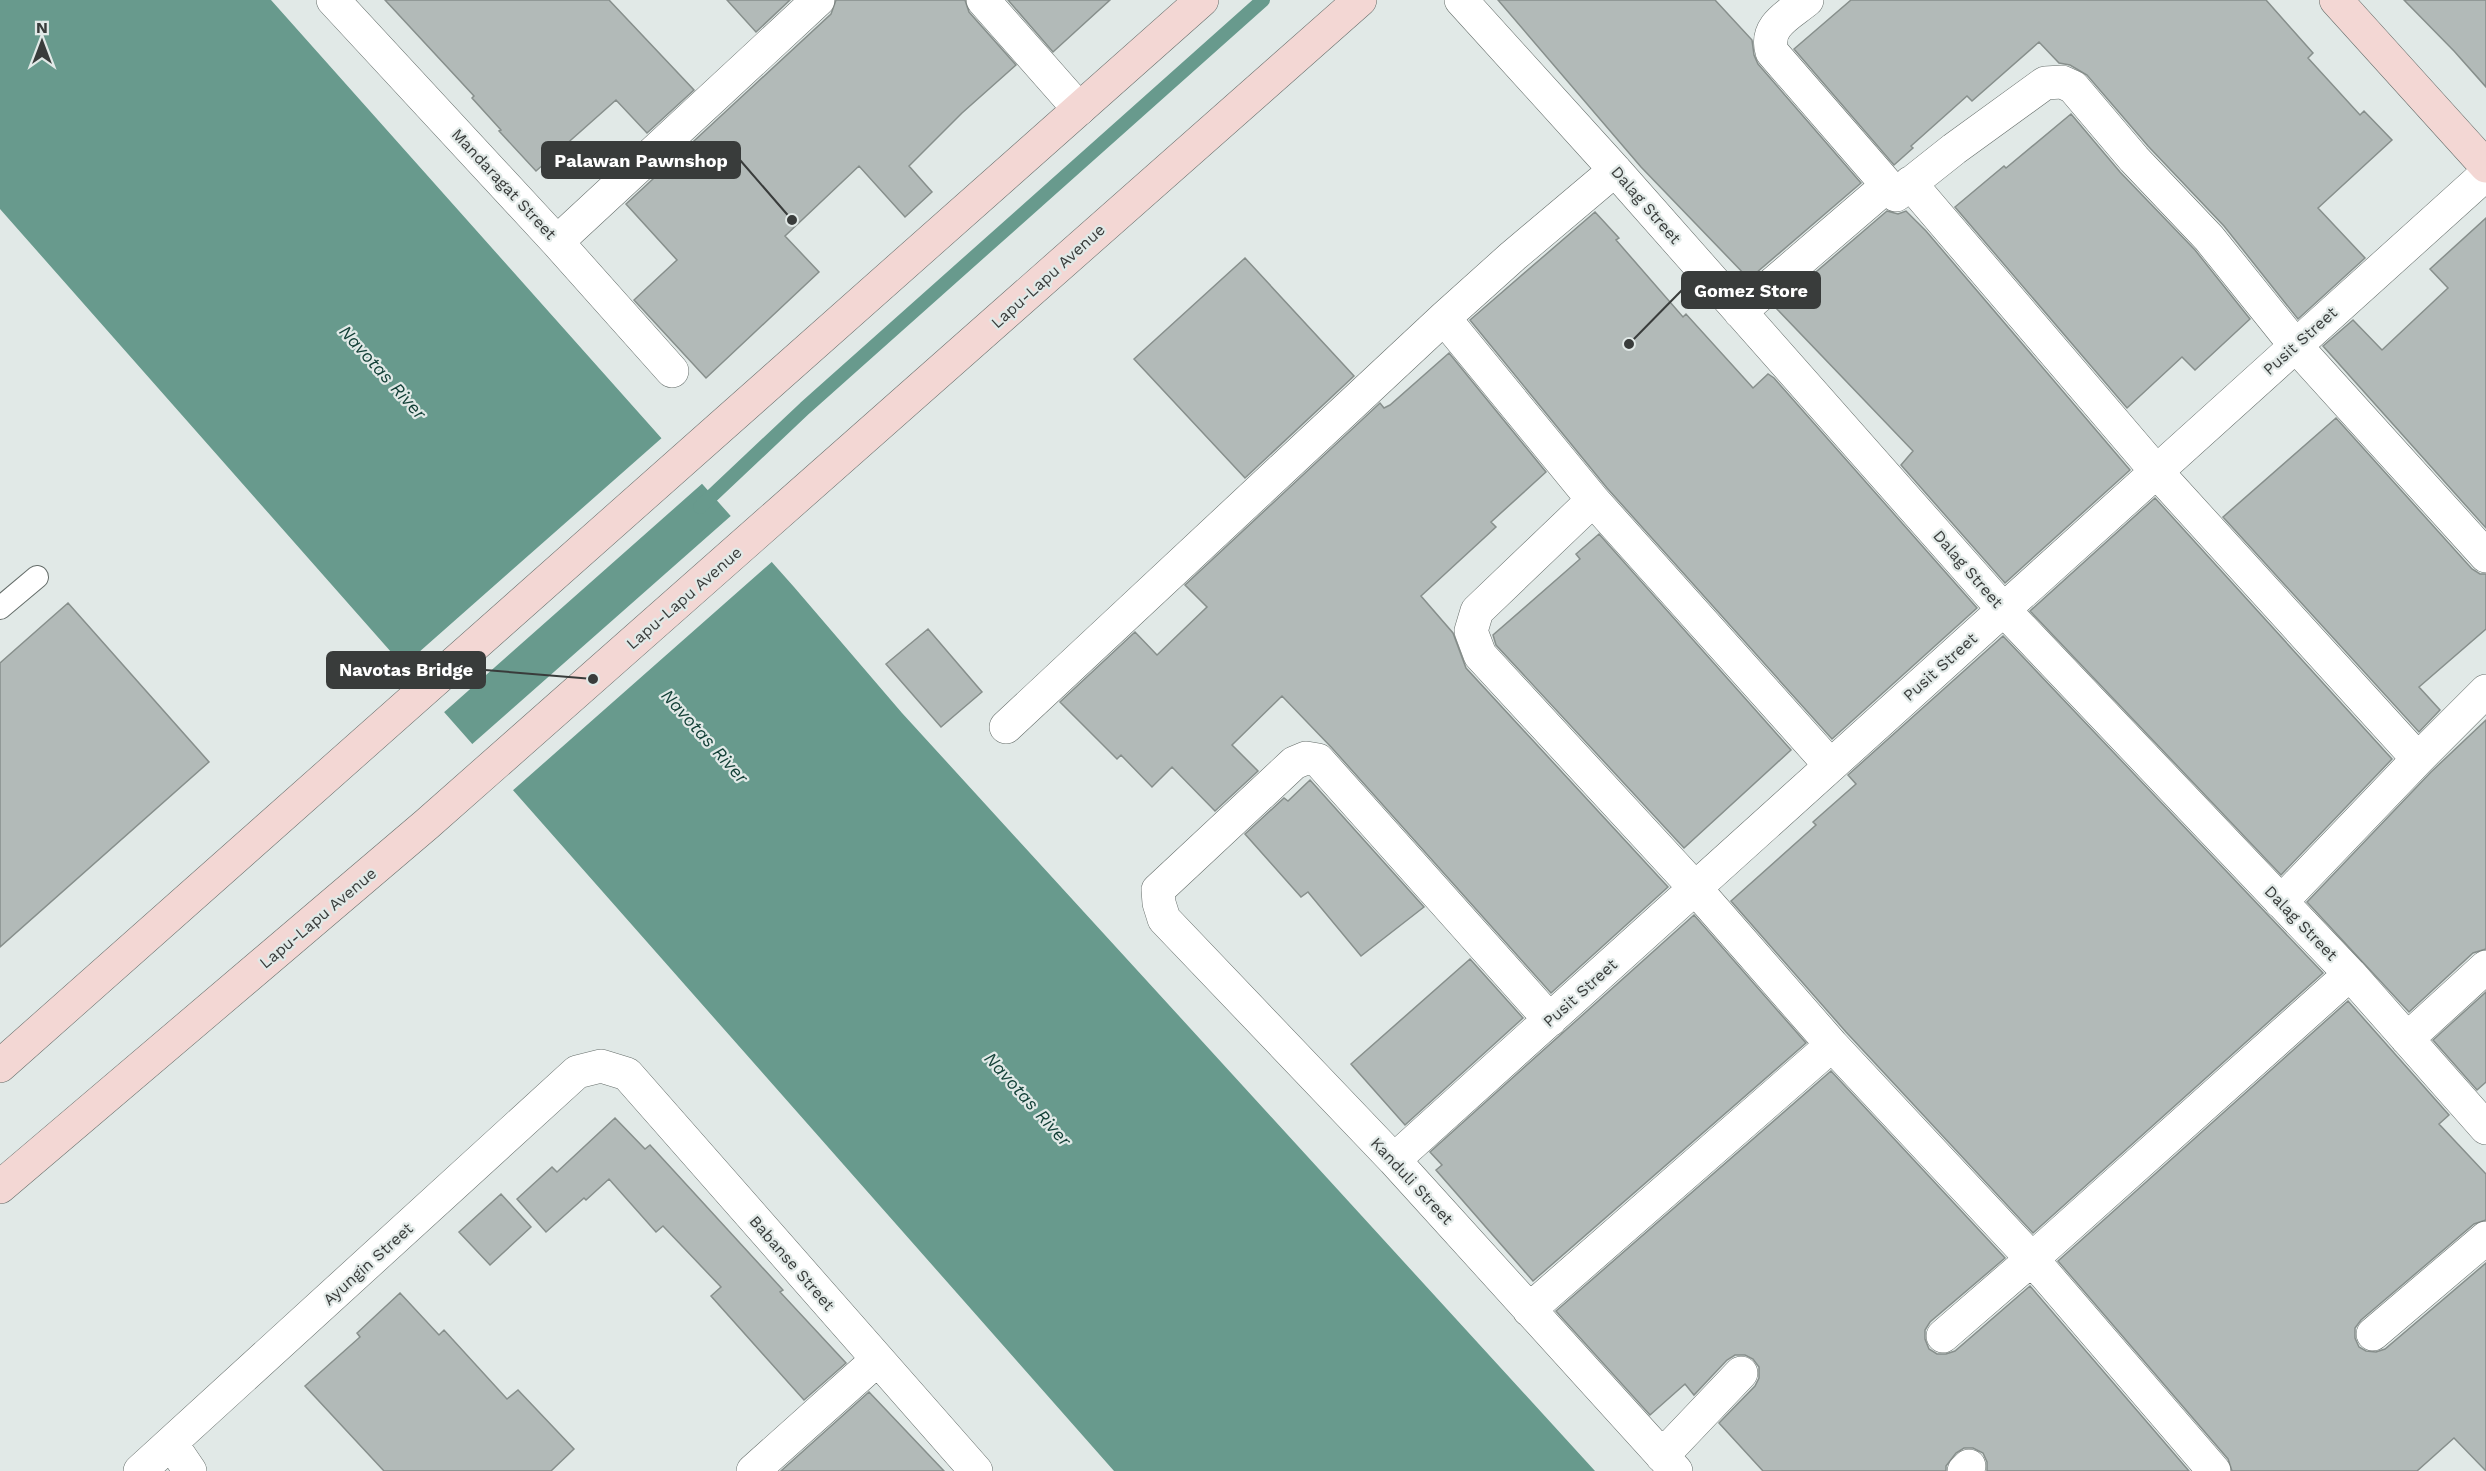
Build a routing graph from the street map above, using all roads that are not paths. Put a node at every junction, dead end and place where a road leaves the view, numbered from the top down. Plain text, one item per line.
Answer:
1 (333, 0) edge
2 (818, 0) edge
3 (983, 0) edge
4 (1202, 0) edge
5 (1360, 0) edge
6 (1461, 0) edge
7 (1807, 0) edge
8 (2336, 0) edge
9 (1078, 110) junction
10 (2486, 166) edge
11 (1615, 170) junction
12 (2486, 174) edge
13 (1899, 184) junction
14 (557, 242) junction
15 (1740, 312) junction
16 (1444, 318) junction
17 (2295, 345) junction
18 (672, 371) dead end
19 (2156, 471) junction
20 (1593, 500) junction
21 (2486, 556) edge
22 (37, 577) dead end
23 (0, 608) edge
24 (2003, 609) junction
25 (2486, 691) edge
26 (1006, 727) dead end
27 (2418, 759) junction
28 (1830, 765) junction
29 (1695, 888) junction
30 (2281, 902) junction
31 (2486, 967) edge
32 (2350, 974) junction
33 (1550, 1020) junction
34 (2408, 1039) junction
35 (1832, 1044) junction
36 (0, 1066) edge
37 (601, 1066) joint
38 (2486, 1128) edge
39 (1394, 1160) junction
40 (0, 1187) edge
41 (2486, 1238) edge
42 (2032, 1259) junction
43 (1529, 1310) junction
44 (2373, 1334) dead end
45 (1943, 1336) dead end
46 (877, 1360) junction
47 (1741, 1373) dead end
48 (171, 1443) junction
49 (1669, 1464) edge
50 (140, 1471) edge
51 (190, 1471) edge
52 (753, 1471) edge
53 (976, 1471) edge
54 (2214, 1471) edge

1 - 14 street, Mandaragat Street
2 - 14 street
3 - 9 street
4 - 9 main road
5 - 40 main road, Lapu-Lapu Avenue
6 - 11 street, Dalag Street
7 - 13 street
8 - 10 main road
9 - 36 main road
11 - 15 street, Dalag Street
11 - 16 street
12 - 17 street, Pusit Street
13 - 15 street
13 - 17 street
13 - 19 street
14 - 18 street, Mandaragat Street
15 - 24 street, Dalag Street
16 - 20 street
16 - 26 street
17 - 19 street, Pusit Street
17 - 21 street
19 - 24 street, Pusit Street
19 - 27 street
20 - 28 street
20 - 29 street
22 - 23 lane
24 - 28 street, Pusit Street
24 - 30 street, Dalag Street
25 - 27 street
27 - 30 street
28 - 29 street, Pusit Street
29 - 33 street, Pusit Street
29 - 35 street
30 - 32 street, Dalag Street
31 - 34 street
32 - 34 street, Dalag Street
32 - 42 street
33 - 39 street, Pusit Street
33 - 39 street, Kanduli Street
34 - 38 street, Dalag Street
35 - 42 street
35 - 43 street
37 - 46 street, Babanse Street
37 - 48 street, Ayungin Street
39 - 43 street, Kanduli Street
41 - 44 street
42 - 45 street
42 - 54 street
43 - 49 street, Kanduli Street
46 - 52 street
46 - 53 street, Babanse Street
47 - 49 street
48 - 50 street, Ayungin Street
48 - 51 street

